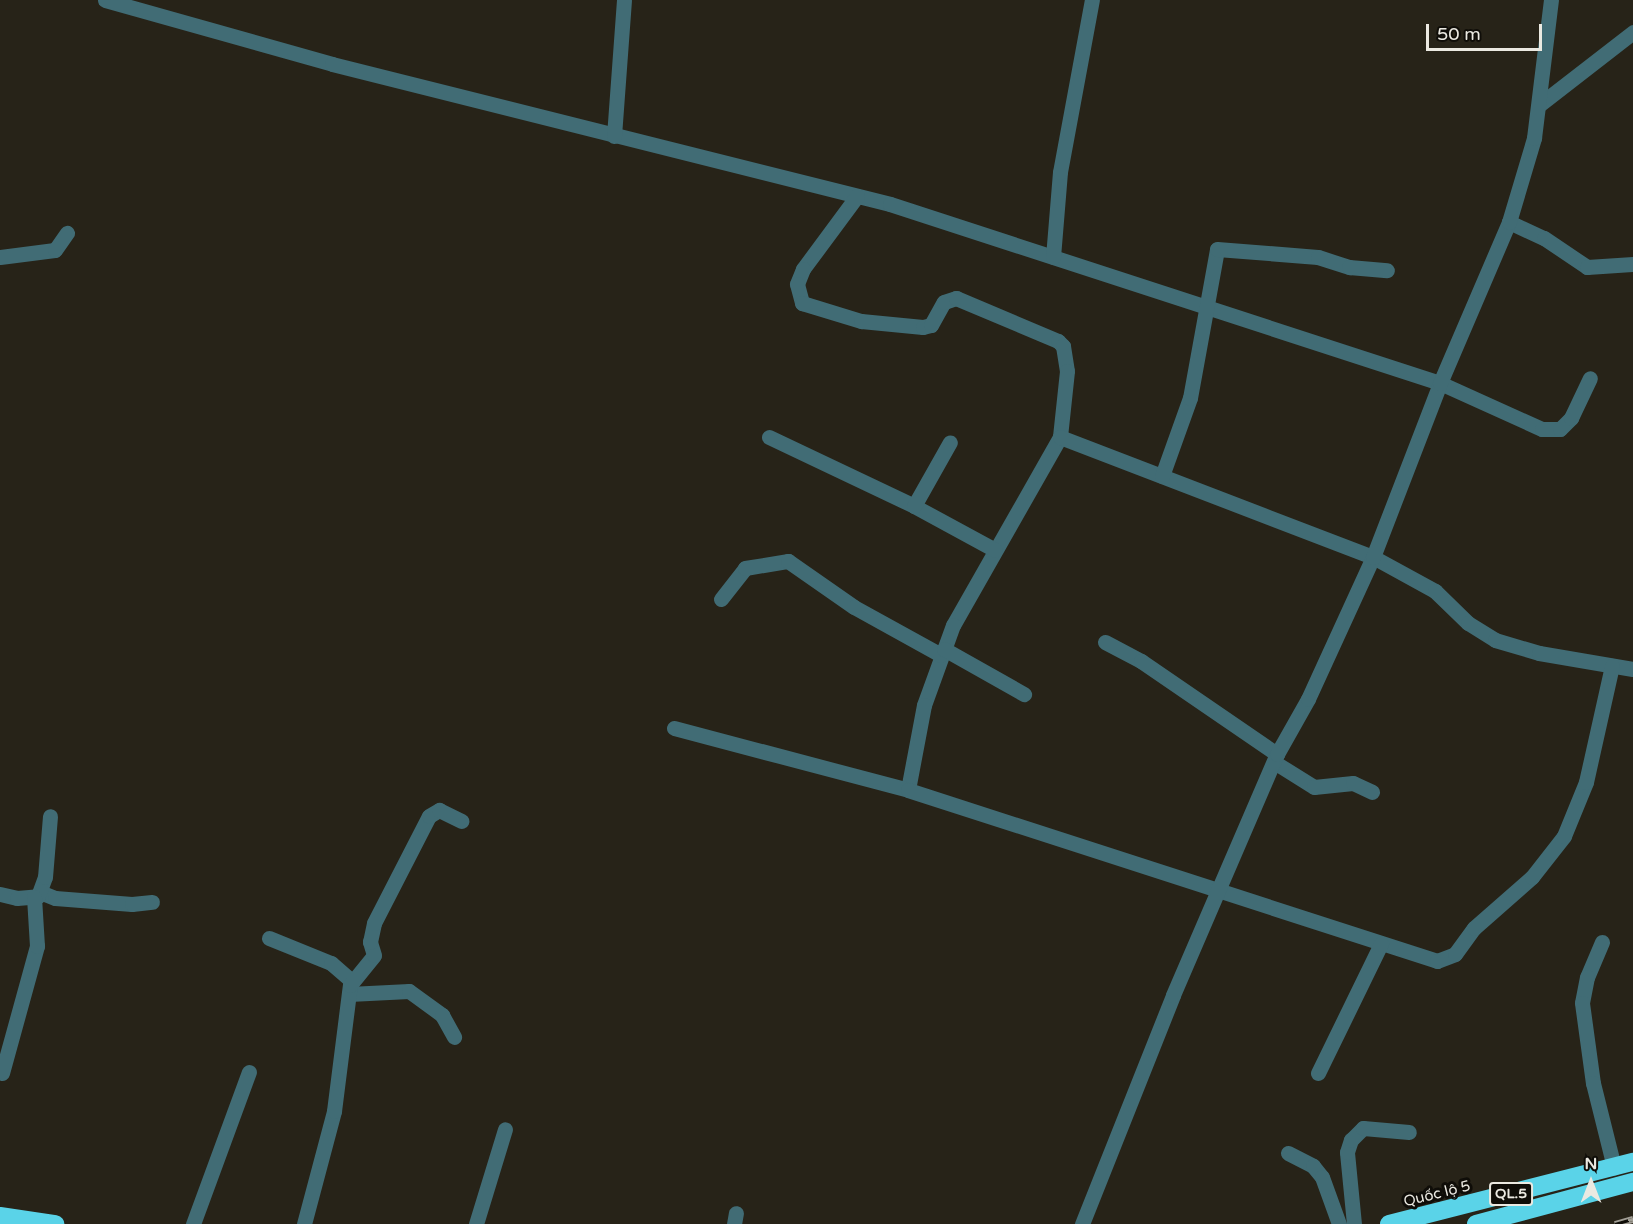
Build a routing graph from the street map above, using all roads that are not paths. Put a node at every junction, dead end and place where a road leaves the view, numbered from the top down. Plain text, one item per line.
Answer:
1 (105, 0) edge
2 (624, 0) edge
3 (1092, 0) edge
4 (1551, 0) edge
5 (1633, 32) edge
6 (1539, 105) junction
7 (614, 135) junction
8 (857, 196) junction
9 (1509, 222) junction
10 (67, 233) dead end
11 (0, 257) edge
12 (1053, 257) junction
13 (1633, 264) edge
14 (1387, 270) dead end
15 (1207, 304) junction
16 (1590, 378) dead end
17 (1440, 383) junction
18 (769, 437) dead end
19 (1060, 437) junction
20 (950, 442) dead end
21 (1162, 476) junction
22 (914, 506) junction
23 (994, 550) junction
24 (1373, 557) junction
25 (721, 599) dead end
26 (1105, 642) dead end
27 (942, 652) junction
28 (1612, 666) junction
29 (1633, 669) edge
30 (1024, 694) dead end
31 (674, 728) dead end
32 (1276, 758) junction
33 (908, 790) junction
34 (1372, 792) dead end
35 (50, 816) dead end
36 (462, 820) dead end
37 (1218, 890) junction
38 (0, 894) edge
39 (37, 895) junction
40 (152, 902) dead end
41 (269, 938) dead end
42 (1602, 942) dead end
43 (1381, 944) junction
44 (350, 987) junction
45 (454, 1037) dead end
46 (249, 1072) dead end
47 (2, 1073) dead end
48 (1318, 1073) dead end
49 (505, 1129) dead end
50 (1409, 1132) dead end
51 (1288, 1153) dead end
52 (1633, 1162) edge
53 (1614, 1167) junction
54 (1633, 1182) edge
55 (0, 1216) edge
56 (1486, 1223) edge
57 (55, 1224) edge
58 (192, 1224) edge
59 (304, 1224) edge
60 (476, 1224) edge
61 (1082, 1224) edge
62 (1339, 1224) edge
63 (1354, 1224) edge
64 (1389, 1224) edge

1 - 7 street
2 - 7 street
3 - 12 street
4 - 6 street
5 - 6 street
6 - 9 street
7 - 8 street
8 - 12 street
8 - 19 street
9 - 13 street
9 - 17 street
10 - 11 street
12 - 15 street
14 - 15 street
15 - 17 street
15 - 21 street
16 - 17 street
17 - 24 street
18 - 22 street
19 - 21 street
19 - 23 street
20 - 22 street
21 - 24 street
22 - 23 street
23 - 27 street
24 - 28 street
24 - 32 street
25 - 27 street
26 - 32 street
27 - 30 street
27 - 33 street
28 - 29 street
28 - 43 street
31 - 33 street
32 - 34 street
32 - 37 street
33 - 37 street
35 - 39 street
36 - 44 street
37 - 43 street
37 - 61 street
38 - 39 street
39 - 40 street
39 - 47 street
41 - 44 street
42 - 53 street
43 - 48 street
44 - 45 street
44 - 59 street
46 - 58 street
49 - 60 street
50 - 63 street
51 - 62 street
52 - 53 highway, Quốc lộ 5 / QL.5
53 - 64 highway, Quốc lộ 5 / QL.5
54 - 56 highway, QL.5
55 - 57 highway

